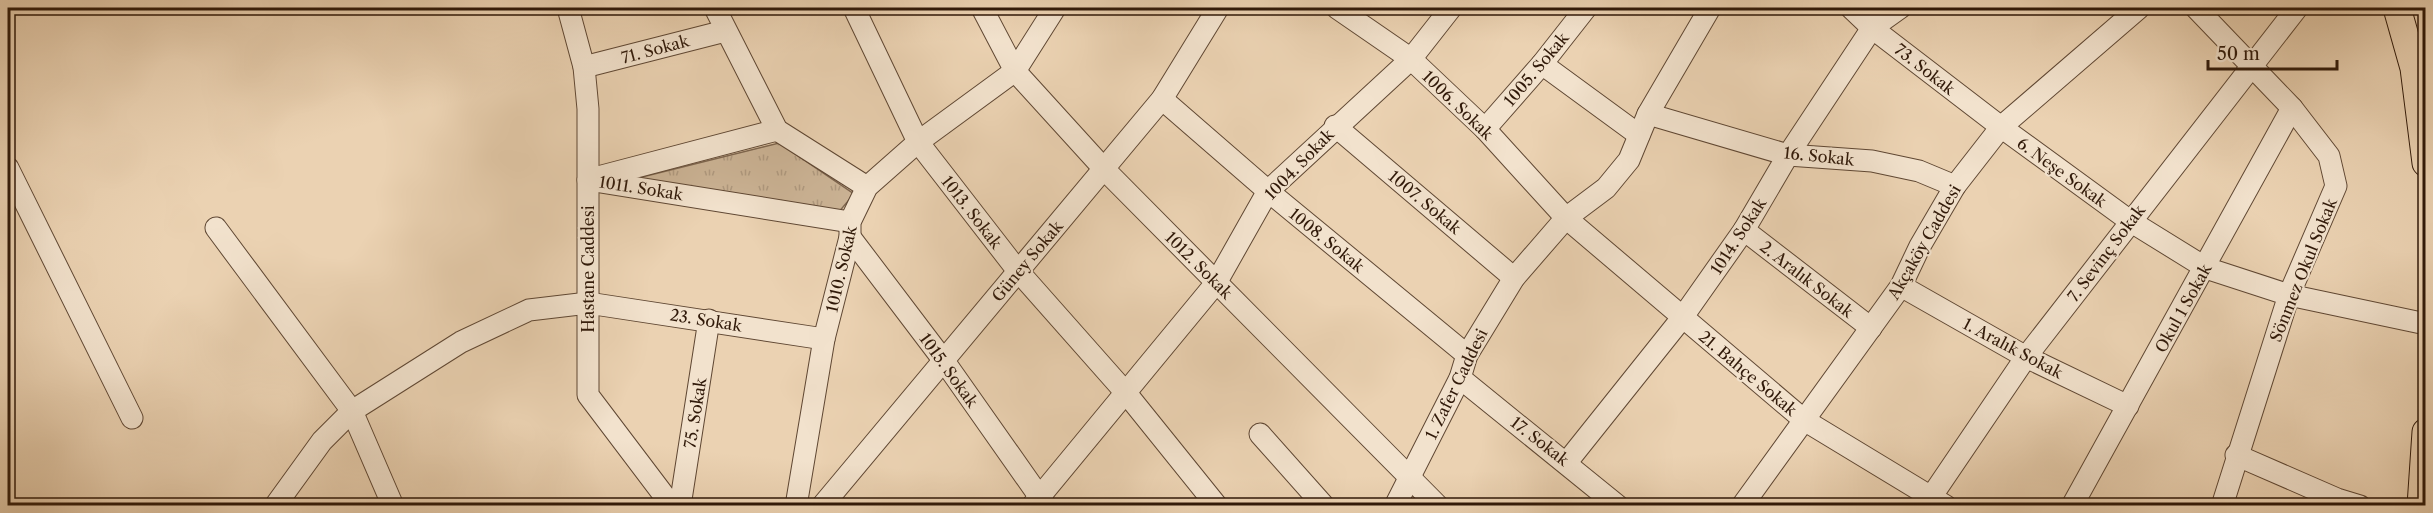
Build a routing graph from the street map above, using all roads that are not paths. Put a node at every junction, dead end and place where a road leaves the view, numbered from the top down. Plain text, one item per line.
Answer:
1 (568, 8) edge
2 (715, 8) edge
3 (854, 8) edge
4 (982, 8) edge
5 (1055, 8) edge
6 (1218, 8) edge
7 (1337, 8) edge
8 (1451, 8) edge
9 (1586, 8) edge
10 (1710, 8) edge
11 (1851, 8) edge
12 (1900, 8) edge
13 (2139, 8) edge
14 (2196, 8) edge
15 (2297, 8) edge
16 (2404, 10) edge
17 (1872, 28) junction
18 (725, 31) junction
19 (1411, 59) junction
20 (1542, 64) junction
21 (2252, 64) junction
22 (584, 67) junction
23 (1015, 71) junction
24 (1162, 99) junction
25 (2292, 108) junction
26 (1648, 114) junction
27 (1335, 126) junction
28 (2001, 127) junction
29 (1485, 129) junction
30 (777, 130) junction
31 (1639, 135) junction
32 (918, 142) junction
33 (1788, 155) junction
34 (2426, 164) edge
35 (8, 168) edge
36 (1105, 170) junction
37 (588, 180) junction
38 (1955, 186) junction
39 (867, 187) junction
40 (1268, 191) junction
41 (1566, 218) junction
42 (2130, 221) junction
43 (216, 228) dead end
44 (850, 230) junction
45 (1744, 230) junction
46 (2206, 268) junction
47 (1018, 271) junction
48 (1514, 278) junction
49 (1216, 283) junction
50 (1901, 286) junction
51 (2289, 295) junction
52 (588, 303) junction
53 (1682, 318) junction
54 (709, 320) junction
55 (2426, 324) edge
56 (1871, 328) junction
57 (824, 339) junction
58 (1467, 355) junction
59 (2026, 357) junction
60 (944, 361) junction
61 (1460, 378) junction
62 (1126, 393) junction
63 (2128, 406) junction
64 (352, 411) junction
65 (132, 418) dead end
66 (1804, 420) junction
67 (2426, 432) edge
68 (1260, 434) dead end
69 (2236, 454) junction
70 (1567, 462) junction
71 (1410, 477) junction
72 (1039, 503) edge
73 (1934, 503) edge
74 (1748, 504) edge
75 (275, 506) edge
76 (393, 506) edge
77 (672, 506) edge
78 (680, 506) edge
79 (796, 506) edge
80 (822, 506) edge
81 (1217, 506) edge
82 (1324, 506) edge
83 (1395, 506) edge
84 (1438, 506) edge
85 (1618, 506) edge
86 (2072, 506) edge
87 (2222, 506) edge
88 (2360, 506) edge
89 (2421, 506) edge

1 - 22 street, Hastane Caddesi
2 - 18 street
3 - 32 street, 1013. Sokak
4 - 23 street, 1012. Sokak
5 - 23 street, 1010. Sokak
6 - 24 street, Güney Sokak
7 - 19 street, 1006. Sokak
8 - 19 street, 1004. Sokak
9 - 20 street, 1005. Sokak
10 - 26 street, 1. Zafer Caddesi
11 - 17 street, 73. Sokak
12 - 17 street, 1014. Sokak
13 - 28 street, Akçaköy Caddesi
14 - 21 street, Sönmez Okul Sokak
15 - 21 street, 7. Sevinç Sokak
16 - 34 main road
17 - 28 street, 73. Sokak
17 - 33 street, 1014. Sokak
18 - 22 street, 71. Sokak
18 - 30 street
19 - 27 street, 1004. Sokak
19 - 29 street, 1006. Sokak
20 - 29 street, 1005. Sokak
20 - 31 street
21 - 25 street, Sönmez Okul Sokak
21 - 42 street, 7. Sevinç Sokak
22 - 37 street, Hastane Caddesi
23 - 32 street, 1010. Sokak
23 - 36 street, 1012. Sokak
24 - 36 street, Güney Sokak
24 - 40 street, 1008. Sokak
25 - 46 street, Okul 1 Sokak
25 - 51 street, Sönmez Okul Sokak
26 - 31 street, 1. Zafer Caddesi
26 - 33 street, 16. Sokak
27 - 40 street, 1004. Sokak
27 - 48 street, 1007. Sokak
28 - 38 street, Akçaköy Caddesi
28 - 42 street, 6. Neşe Sokak
29 - 41 street, 1006. Sokak
30 - 37 street, 1011. Sokak
30 - 39 street
31 - 41 street, 1. Zafer Caddesi
32 - 39 street, 1010. Sokak
32 - 47 street, 1013. Sokak
33 - 38 street, 16. Sokak
33 - 45 street, 1014. Sokak
35 - 65 street
36 - 47 street, Güney Sokak
36 - 49 street, 1012. Sokak
37 - 44 street, 1011. Sokak
37 - 52 street, Hastane Caddesi
38 - 50 street, Akçaköy Caddesi
39 - 44 street, 1010. Sokak
40 - 49 street, 1004. Sokak
40 - 58 street, 1008. Sokak
41 - 48 street, 1. Zafer Caddesi
41 - 53 street, 21. Bahçe Sokak
42 - 46 street, 6. Neşe Sokak
42 - 59 street, 7. Sevinç Sokak
43 - 64 street
44 - 57 street, 1010. Sokak
44 - 60 street, 1015. Sokak
45 - 53 street, 1014. Sokak
45 - 56 street, 2. Aralık Sokak
46 - 51 street, 6. Neşe Sokak
46 - 63 street, Okul 1 Sokak
47 - 60 street, Güney Sokak
47 - 62 street, 1013. Sokak
48 - 58 street, 1. Zafer Caddesi
49 - 62 street, 1004. Sokak
49 - 71 street, 1012. Sokak
50 - 56 street, Akçaköy Caddesi
50 - 59 street, 1. Aralık Sokak
51 - 55 street, 6. Neşe Sokak
51 - 69 street, Sönmez Okul Sokak
52 - 54 street, 23. Sokak
52 - 64 street, 23. Sokak
52 - 77 street, Hastane Caddesi
53 - 66 street, 21. Bahçe Sokak
53 - 70 street, 1014. Sokak
54 - 57 street, 23. Sokak
54 - 78 street, 75. Sokak
56 - 66 street, Akçaköy Caddesi
57 - 79 street, 1010. Sokak
58 - 61 street, 1. Zafer Caddesi
59 - 63 street, 1. Aralık Sokak
59 - 73 street, 7. Sevinç Sokak
60 - 72 street, 1015. Sokak
60 - 80 street, Güney Sokak
61 - 70 street, 17. Sokak
61 - 71 street, 1. Zafer Caddesi
62 - 72 street, 1004. Sokak
62 - 81 street, 1013. Sokak
63 - 86 street, Okul 1 Sokak
64 - 75 street, 23. Sokak
64 - 76 street
66 - 73 street, 21. Bahçe Sokak
66 - 74 street, Akçaköy Caddesi
67 - 89 main road
68 - 82 street
69 - 87 street, Sönmez Okul Sokak
69 - 88 street
70 - 85 street, 17. Sokak
71 - 83 street, 1. Zafer Caddesi
71 - 84 street, 1012. Sokak

